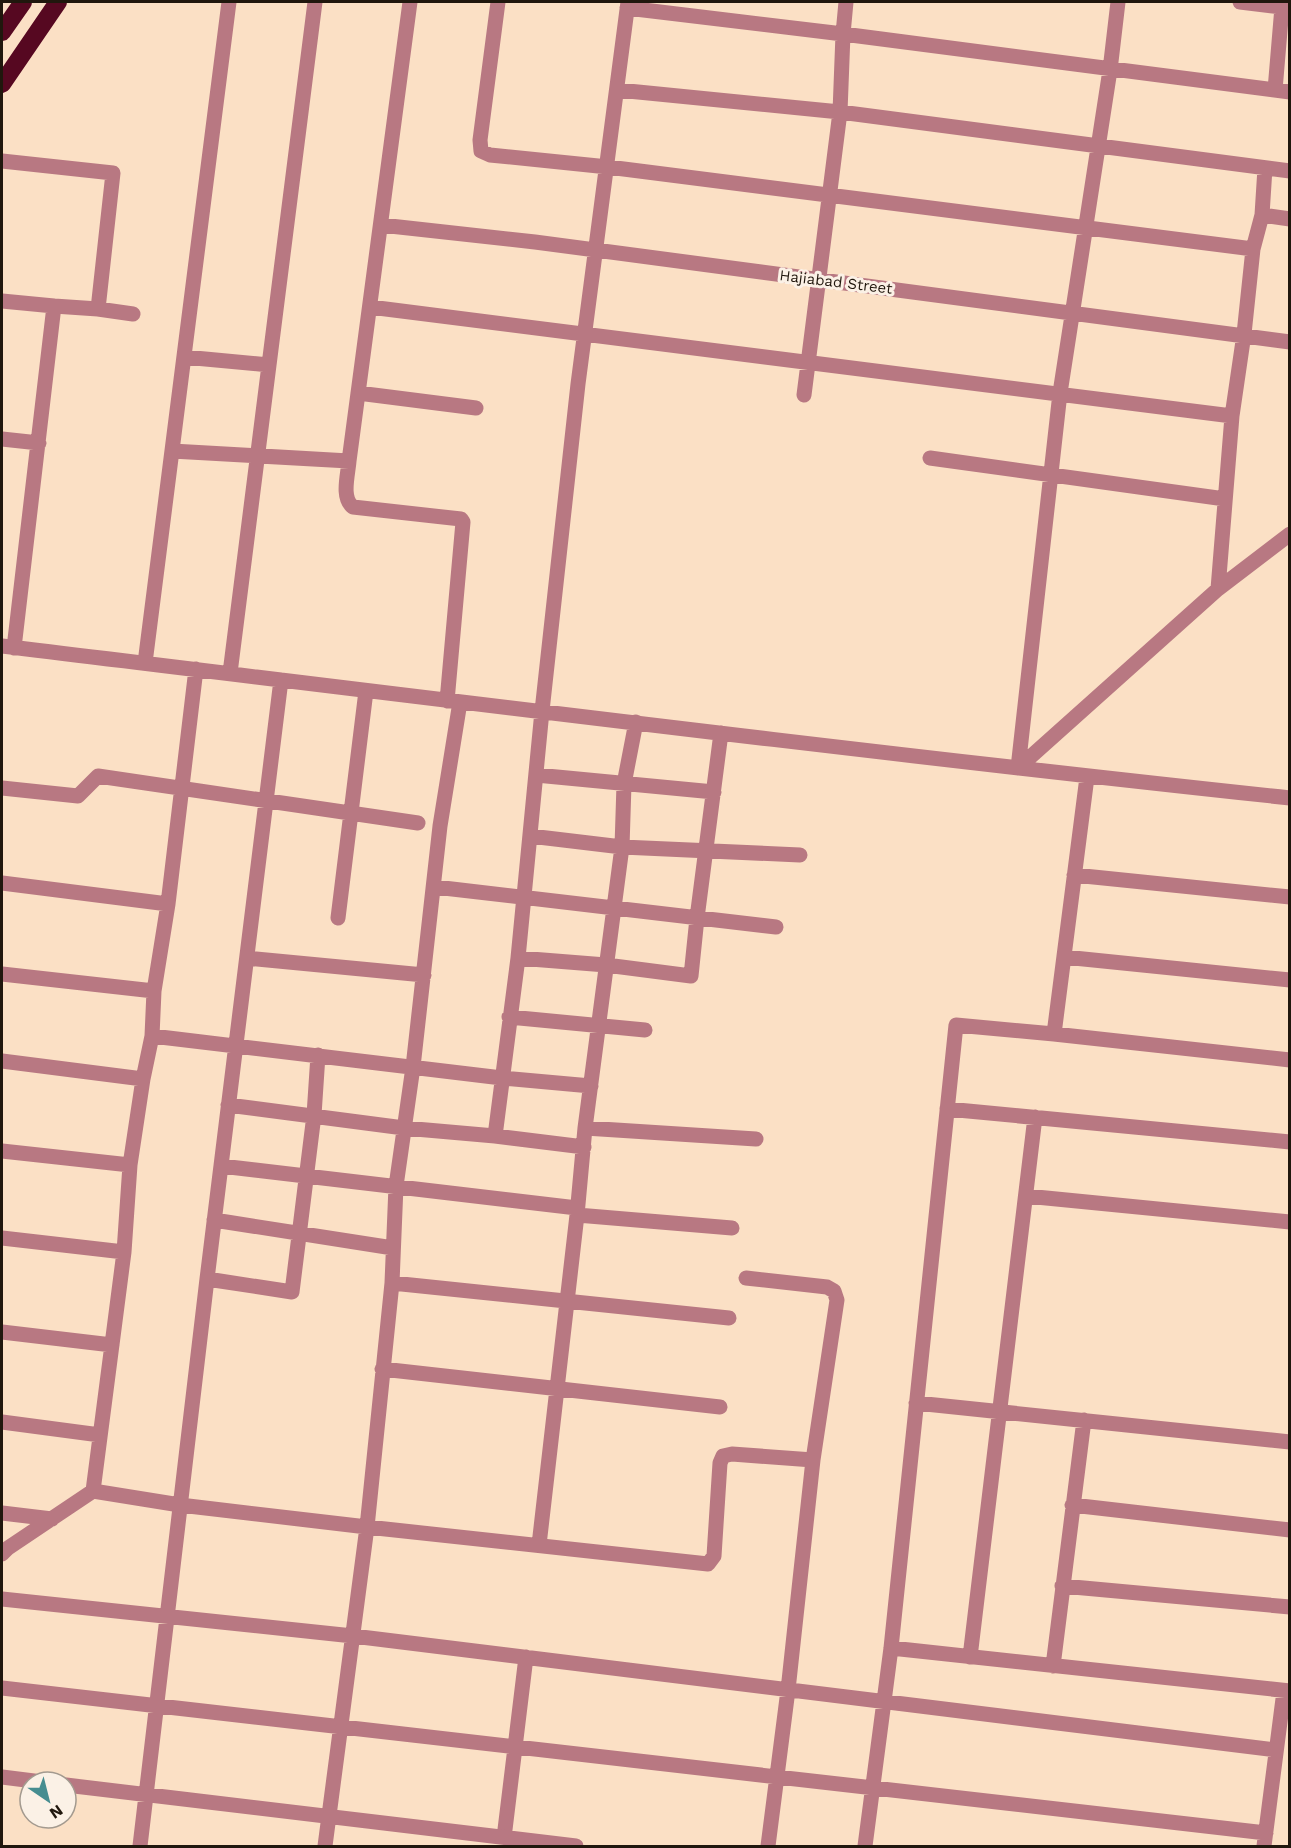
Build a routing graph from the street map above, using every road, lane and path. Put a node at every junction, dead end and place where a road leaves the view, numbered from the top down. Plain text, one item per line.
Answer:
1 (23, 2) edge
2 (58, 2) edge
3 (229, 2) edge
4 (315, 2) edge
5 (410, 2) edge
6 (498, 2) edge
7 (846, 2) edge
8 (1118, 2) edge
9 (1240, 2) edge
10 (628, 5) edge
11 (1286, 8) edge
12 (2, 32) edge
13 (843, 34) junction
14 (1110, 70) junction
15 (2, 84) edge
16 (618, 90) junction
17 (1282, 91) edge
18 (840, 112) junction
19 (1098, 145) junction
20 (2, 161) edge
21 (608, 167) junction
22 (1265, 168) junction
23 (1290, 171) edge
24 (829, 195) junction
25 (1262, 215) junction
26 (1290, 219) edge
27 (381, 225) junction
28 (1085, 228) junction
29 (1253, 249) junction
30 (596, 252) junction
31 (819, 280) junction
32 (2, 300) edge
33 (54, 306) junction
34 (370, 308) junction
35 (98, 309) junction
36 (1073, 312) junction
37 (133, 314) dead end
38 (1244, 334) junction
39 (585, 335) junction
40 (1290, 342) edge
41 (184, 357) junction
42 (808, 364) junction
43 (269, 365) junction
44 (358, 393) junction
45 (1059, 393) junction
46 (804, 395) dead end
47 (476, 408) dead end
48 (1232, 416) junction
49 (2, 439) edge
50 (39, 443) junction
51 (172, 451) junction
52 (258, 454) junction
53 (930, 458) dead end
54 (349, 461) junction
55 (1051, 475) junction
56 (1225, 499) junction
57 (1290, 534) edge
58 (1218, 589) junction
59 (8, 647) edge
60 (145, 663) junction
61 (196, 669) junction
62 (230, 673) junction
63 (281, 680) junction
64 (366, 691) junction
65 (453, 702) junction
66 (542, 711) junction
67 (636, 722) junction
68 (722, 733) junction
69 (1018, 768) junction
70 (536, 775) junction
71 (1087, 777) junction
72 (624, 784) junction
73 (2, 788) edge
74 (182, 788) junction
75 (714, 792) junction
76 (1290, 798) edge
77 (266, 800) junction
78 (351, 814) junction
79 (418, 823) dead end
80 (530, 836) junction
81 (622, 847) junction
82 (706, 851) junction
83 (800, 855) dead end
84 (1074, 875) junction
85 (2, 883) edge
86 (435, 887) junction
87 (524, 897) junction
88 (1290, 897) edge
89 (168, 904) junction
90 (612, 908) junction
91 (338, 918) dead end
92 (697, 918) junction
93 (776, 927) dead end
94 (1064, 957) junction
95 (247, 958) junction
96 (518, 958) junction
97 (606, 965) junction
98 (2, 974) edge
99 (424, 975) junction
100 (1290, 980) edge
101 (154, 991) junction
102 (509, 1017) junction
103 (598, 1026) junction
104 (645, 1030) dead end
105 (1054, 1034) junction
106 (152, 1036) junction
107 (236, 1045) junction
108 (318, 1055) junction
109 (1290, 1060) edge
110 (2, 1061) edge
111 (413, 1067) junction
112 (502, 1078) junction
113 (142, 1079) junction
114 (591, 1086) junction
115 (228, 1105) junction
116 (947, 1109) junction
117 (314, 1115) junction
118 (1035, 1117) junction
119 (404, 1128) junction
120 (585, 1128) junction
121 (495, 1136) junction
122 (756, 1139) dead end
123 (1290, 1142) edge
124 (584, 1147) junction
125 (2, 1151) edge
126 (130, 1165) junction
127 (221, 1166) junction
128 (306, 1174) junction
129 (396, 1186) junction
130 (1026, 1196) junction
131 (577, 1212) junction
132 (214, 1220) junction
133 (1290, 1222) edge
134 (732, 1228) dead end
135 (299, 1234) junction
136 (2, 1238) edge
137 (393, 1248) junction
138 (124, 1252) junction
139 (746, 1278) dead end
140 (207, 1279) junction
141 (392, 1283) junction
142 (567, 1301) junction
143 (729, 1318) dead end
144 (2, 1332) edge
145 (112, 1345) junction
146 (382, 1370) junction
147 (557, 1389) junction
148 (916, 1403) junction
149 (720, 1407) dead end
150 (999, 1412) junction
151 (1084, 1420) junction
152 (2, 1422) edge
153 (100, 1435) junction
154 (1290, 1442) edge
155 (813, 1460) junction
156 (93, 1491) junction
157 (180, 1504) junction
158 (1072, 1504) junction
159 (2, 1513) edge
160 (52, 1519) junction
161 (367, 1527) junction
162 (1290, 1530) edge
163 (539, 1545) junction
164 (2, 1554) edge
165 (1062, 1586) junction
166 (2, 1599) edge
167 (1290, 1607) edge
168 (167, 1618) junction
169 (353, 1636) junction
170 (891, 1648) junction
171 (526, 1657) junction
172 (970, 1657) junction
173 (1053, 1666) junction
174 (2, 1688) edge
175 (788, 1690) junction
176 (1287, 1691) edge
177 (884, 1702) junction
178 (156, 1707) junction
179 (341, 1727) junction
180 (515, 1747) junction
181 (1276, 1750) junction
182 (2, 1777) edge
183 (777, 1777) junction
184 (18, 1779) edge
185 (78, 1787) edge
186 (873, 1788) junction
187 (146, 1796) junction
188 (329, 1817) junction
189 (1265, 1840) edge
190 (504, 1842) edge
191 (140, 1846) edge
192 (325, 1846) edge
193 (576, 1846) edge
194 (768, 1846) edge
195 (865, 1846) edge

1 - 12 highway
2 - 15 highway
3 - 41 street
4 - 43 street
5 - 27 street
6 - 21 street
7 - 13 street
8 - 14 street
9 - 11 street
10 - 13 street
10 - 16 street
11 - 17 street
13 - 14 street
13 - 18 street
14 - 17 street
14 - 19 street
16 - 18 street
16 - 21 street
18 - 19 street
18 - 24 street
19 - 22 street
19 - 28 street
20 - 35 street
21 - 24 street
21 - 30 street
22 - 23 street
22 - 25 street
24 - 28 street
24 - 31 street
25 - 26 street
25 - 29 street
27 - 30 street, Hajiabad Street
27 - 34 street
28 - 29 street
28 - 36 street
29 - 38 street
30 - 31 street, Hajiabad Street
30 - 39 street
31 - 36 street, Hajiabad Street
31 - 42 street
32 - 33 street
33 - 35 street
33 - 50 street
34 - 39 street
34 - 44 street
35 - 37 street
36 - 38 street, Hajiabad Street
36 - 45 street
38 - 40 street, Hajiabad Street
38 - 48 street
39 - 42 street
39 - 66 street
41 - 43 street
41 - 51 street
42 - 45 street
42 - 46 street
43 - 52 street
44 - 47 street
44 - 54 street
45 - 48 street
45 - 55 street
48 - 56 street
49 - 50 street
50 - 59 street
51 - 52 street
51 - 60 street
52 - 54 street
52 - 62 street
53 - 55 street
54 - 65 street
55 - 56 street
55 - 69 street
56 - 58 street
57 - 58 street
58 - 69 street
59 - 60 street
60 - 61 street
61 - 62 street
61 - 74 street
62 - 63 street
63 - 64 street
63 - 77 street
64 - 65 street
64 - 78 street
65 - 66 street
65 - 86 street
66 - 67 street
66 - 70 street
67 - 68 street
67 - 72 street
68 - 69 street
68 - 75 street
69 - 71 street
70 - 72 street
70 - 80 street
71 - 76 street
71 - 84 street
72 - 75 street
72 - 81 street
73 - 74 street
74 - 77 street
74 - 89 street
75 - 82 street
77 - 78 street
77 - 95 street
78 - 79 street
78 - 91 street
80 - 81 street
80 - 87 street
81 - 82 street
81 - 90 street
82 - 83 street
82 - 92 street
84 - 88 street
84 - 94 street
85 - 89 street
86 - 87 street
86 - 99 street
87 - 90 street
87 - 96 street
89 - 101 street
90 - 92 street
90 - 97 street
92 - 93 street
92 - 97 street
94 - 100 street
94 - 105 street
95 - 99 street
95 - 107 street
96 - 97 street
96 - 102 street
97 - 103 street
98 - 101 street
99 - 111 street
101 - 106 street
102 - 103 street
102 - 112 street
103 - 104 street
103 - 114 street
105 - 109 street
105 - 116 street
106 - 107 street
106 - 113 street
107 - 108 street
107 - 115 street
108 - 111 street
108 - 117 street
110 - 113 street
111 - 112 street
111 - 119 street
112 - 114 street
112 - 121 street
113 - 126 street
114 - 120 street
115 - 117 street
115 - 127 street
116 - 118 street
116 - 148 street
117 - 119 street
117 - 128 street
118 - 123 street
118 - 130 street
119 - 121 street
119 - 129 street
120 - 122 street
120 - 124 street
121 - 124 street
124 - 131 street
125 - 126 street
126 - 138 street
127 - 128 street
127 - 132 street
128 - 129 street
128 - 135 street
129 - 131 street
129 - 137 street
130 - 133 street
130 - 150 street
131 - 134 street
131 - 142 street
132 - 135 street
132 - 140 street
135 - 137 street
135 - 140 street
136 - 138 street
137 - 141 street
138 - 145 street
139 - 155 street
140 - 157 street
141 - 142 street
141 - 146 street
142 - 143 street
142 - 147 street
144 - 145 street
145 - 153 street
146 - 147 street
146 - 161 street
147 - 149 street
147 - 163 street
148 - 150 street
148 - 170 street
150 - 151 street
150 - 172 street
151 - 154 street
151 - 158 street
152 - 153 street
153 - 156 street
155 - 163 street
155 - 175 street
156 - 157 street
156 - 160 street
157 - 161 street
157 - 168 street
158 - 162 street
158 - 165 street
159 - 160 street
160 - 164 street
161 - 163 street
161 - 169 street
165 - 167 street
165 - 173 street
166 - 168 street
168 - 169 street
168 - 178 street
169 - 171 street
169 - 179 street
170 - 172 street
170 - 177 street
171 - 175 street
171 - 180 street
172 - 173 street
173 - 176 street
174 - 178 street
175 - 177 street
175 - 183 street
176 - 181 street
177 - 181 street
177 - 186 street
178 - 179 street
178 - 187 street
179 - 180 street
179 - 188 street
180 - 183 street
180 - 190 street
181 - 189 street
182 - 184 street
183 - 186 street
183 - 194 street
185 - 187 street
186 - 189 street
186 - 195 street
187 - 188 street
187 - 191 street
188 - 190 street
188 - 192 street
190 - 193 street

